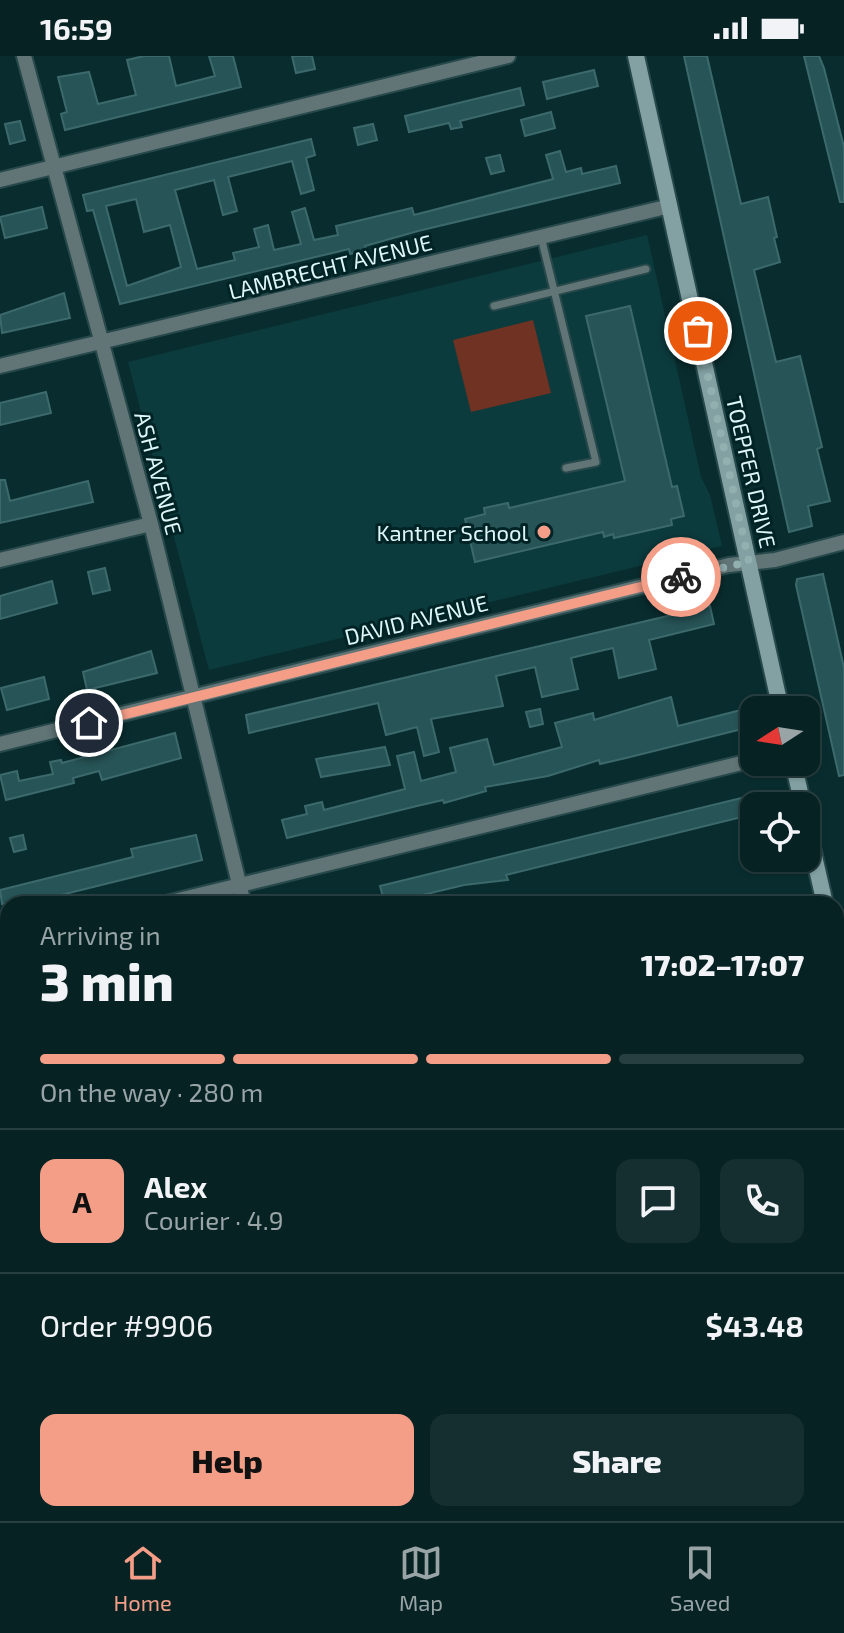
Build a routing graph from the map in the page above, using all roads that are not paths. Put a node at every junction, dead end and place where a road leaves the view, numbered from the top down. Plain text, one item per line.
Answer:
1 (24, 56) edge
2 (508, 56) edge
3 (636, 56) edge
4 (53, 167) junction
5 (0, 180) edge
6 (670, 206) junction
7 (541, 237) junction
8 (646, 269) dead end
9 (555, 292) junction
10 (494, 306) dead end
11 (100, 343) junction
12 (0, 366) edge
13 (566, 468) dead end
14 (151, 524) junction
15 (844, 542) edge
16 (0, 560) edge
17 (749, 562) junction
18 (778, 696) edge
19 (194, 697) junction
20 (0, 744) edge
21 (740, 763) edge
22 (818, 872) edge
23 (239, 886) junction
24 (196, 896) edge
25 (242, 896) edge
26 (823, 896) edge

1 - 4 street, ASH AVENUE
2 - 4 street
3 - 6 street, TOEPFER DRIVE
4 - 5 street
4 - 11 street, ASH AVENUE
6 - 7 street, LAMBRECHT AVENUE
6 - 17 street, TOEPFER DRIVE
7 - 9 lane
7 - 11 street, LAMBRECHT AVENUE
8 - 9 lane
9 - 10 lane
9 - 13 lane
11 - 12 street, LAMBRECHT AVENUE
11 - 14 street, ASH AVENUE
14 - 16 street
14 - 19 street, ASH AVENUE
15 - 17 street, DAVID AVENUE
17 - 18 street, TOEPFER DRIVE
17 - 19 street, DAVID AVENUE
19 - 20 street, DAVID AVENUE
19 - 23 street, ASH AVENUE
21 - 23 street
22 - 26 street
23 - 24 street
23 - 25 street, ASH AVENUE

